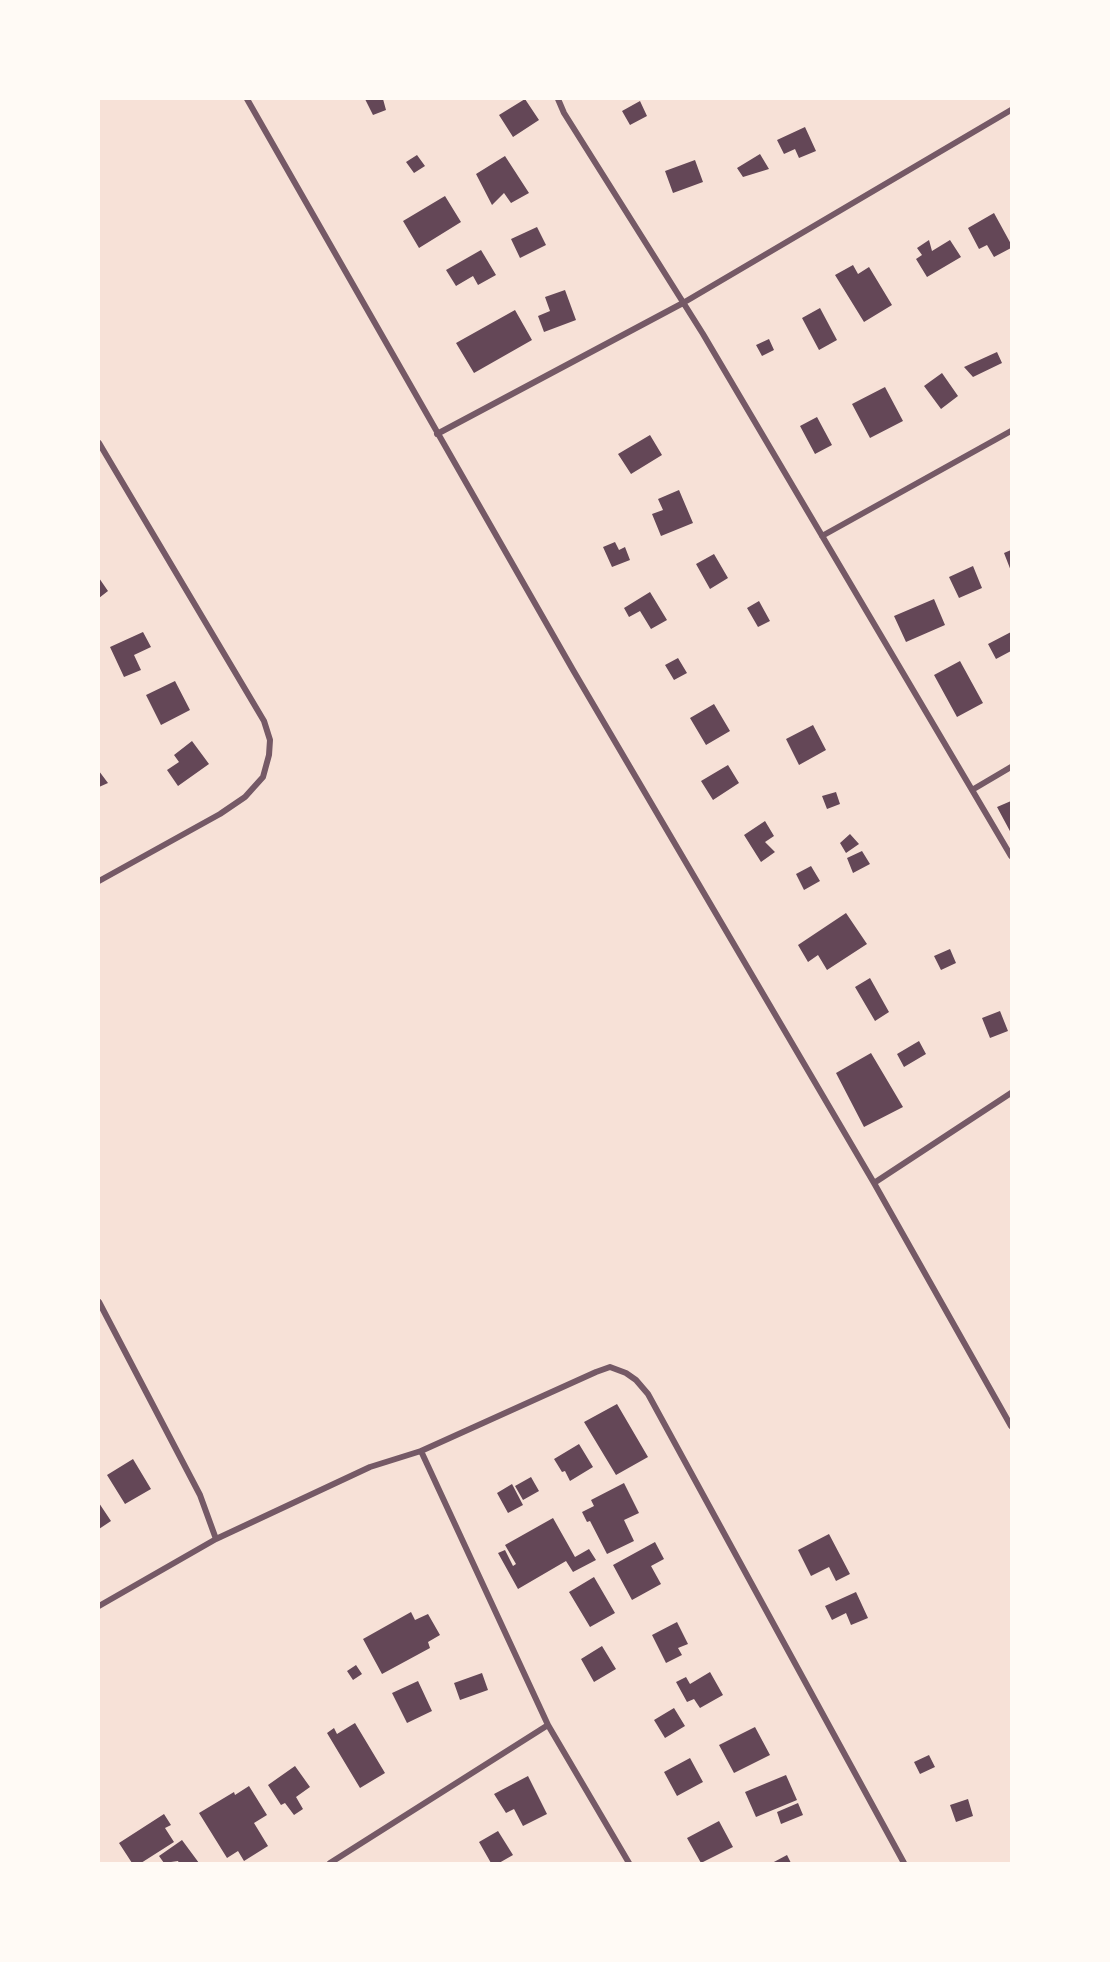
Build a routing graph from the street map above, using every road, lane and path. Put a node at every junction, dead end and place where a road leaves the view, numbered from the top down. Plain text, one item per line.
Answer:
1 (247, 99) edge
2 (558, 99) edge
3 (1011, 110) edge
4 (683, 303) junction
5 (1011, 431) edge
6 (437, 434) junction
7 (99, 443) edge
8 (822, 536) junction
9 (1011, 766) edge
10 (972, 790) junction
11 (1011, 856) edge
12 (99, 881) edge
13 (1011, 1093) edge
14 (874, 1183) junction
15 (99, 1302) edge
16 (1011, 1426) edge
17 (421, 1451) junction
18 (216, 1539) junction
19 (99, 1606) edge
20 (548, 1725) junction
21 (330, 1863) edge
22 (629, 1863) edge
23 (904, 1863) edge

1 - 6 street
2 - 4 street
3 - 4 street
4 - 6 street
4 - 8 street
5 - 8 street
6 - 14 street
7 - 12 street
8 - 10 street
9 - 10 street
10 - 11 street
13 - 14 street
14 - 16 street
15 - 18 street
17 - 18 street
17 - 20 street
17 - 23 street
18 - 19 street
20 - 21 street
20 - 22 street

